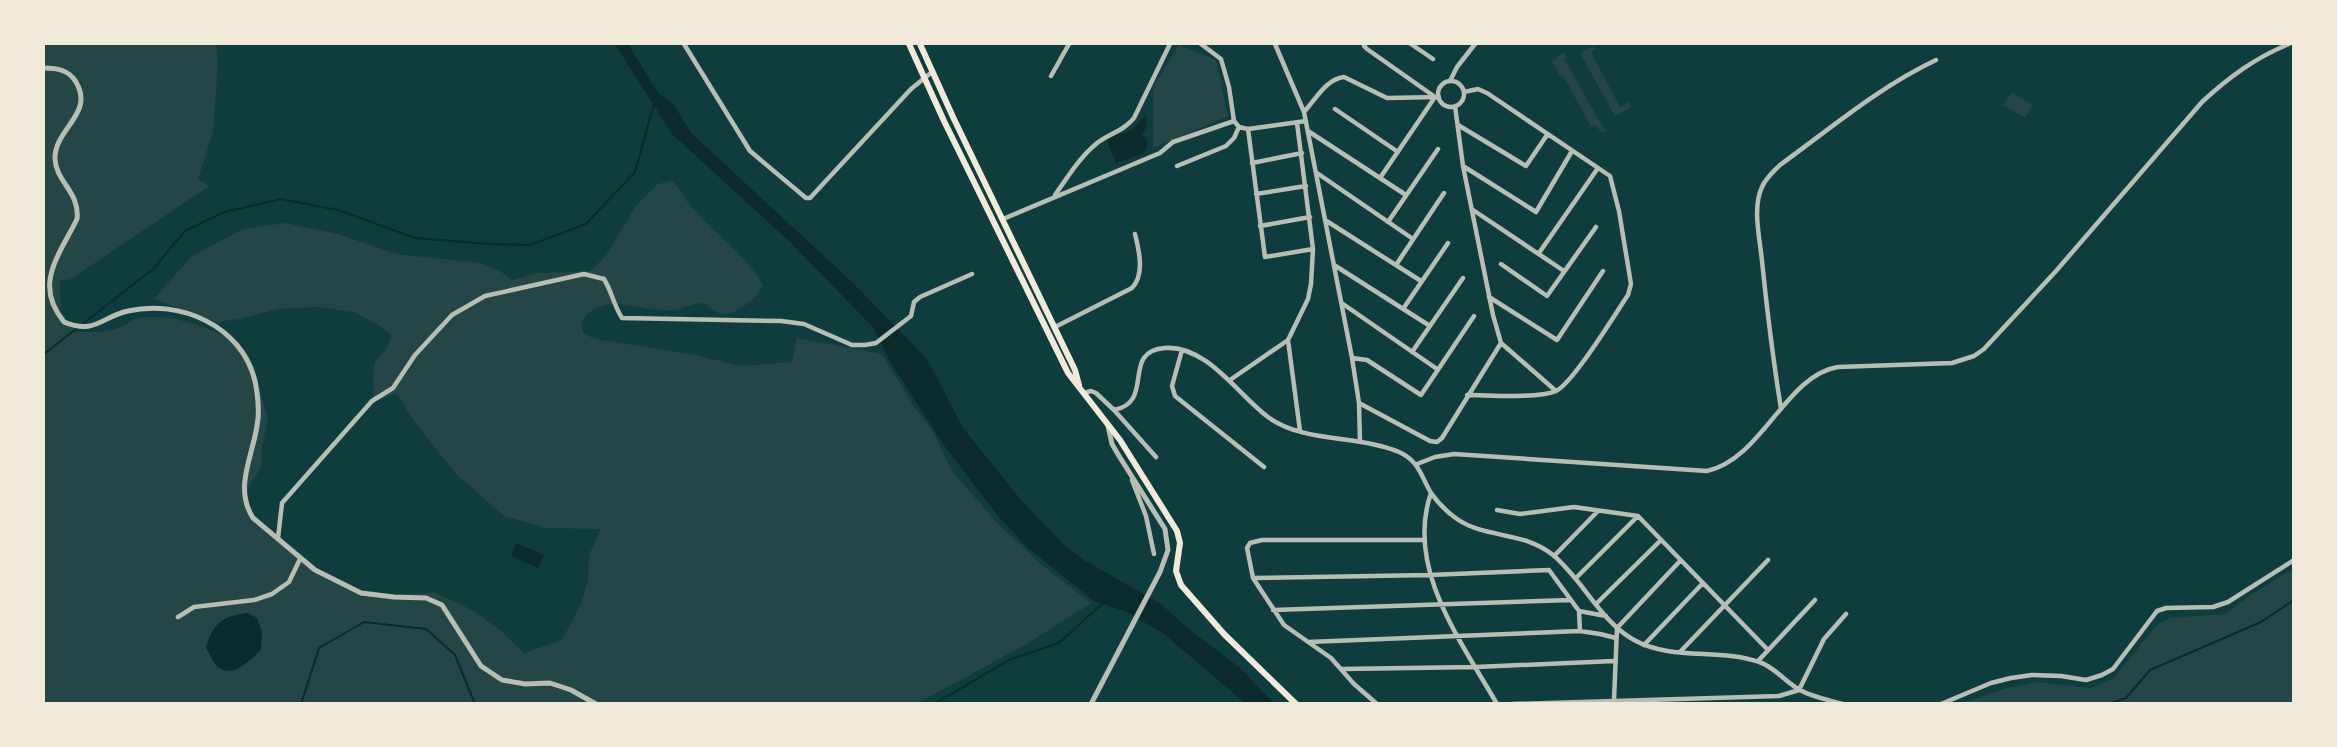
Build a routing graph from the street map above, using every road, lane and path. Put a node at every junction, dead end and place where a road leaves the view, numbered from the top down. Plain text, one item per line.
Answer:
1 (684, 44) edge
2 (909, 44) edge
3 (920, 44) edge
4 (1069, 44) edge
5 (1170, 44) edge
6 (1201, 44) edge
7 (1275, 44) edge
8 (1365, 44) edge
9 (1411, 44) edge
10 (1475, 44) edge
11 (2289, 44) edge
12 (1433, 59) dead end
13 (1936, 60) dead end
14 (44, 68) edge
15 (932, 72) junction
16 (1051, 76) dead end
17 (924, 78) junction
18 (1450, 81) junction
19 (1464, 92) junction
20 (1437, 97) junction
21 (1455, 106) junction
22 (1335, 109) dead end
23 (1304, 112) junction
24 (1234, 121) junction
25 (1306, 121) junction
26 (1297, 123) junction
27 (1458, 125) junction
28 (1239, 127) junction
29 (1248, 129) junction
30 (1308, 131) junction
31 (1547, 135) junction
32 (1438, 149) dead end
33 (1572, 151) junction
34 (1398, 152) junction
35 (1302, 153) junction
36 (1252, 163) junction
37 (1177, 166) dead end
38 (1463, 166) junction
39 (1598, 168) junction
40 (1316, 172) junction
41 (1380, 178) junction
42 (1306, 186) junction
43 (1444, 193) dead end
44 (1256, 194) junction
45 (1406, 195) junction
46 (1053, 197) junction
47 (1473, 210) junction
48 (1310, 217) junction
49 (1003, 219) junction
50 (1325, 220) junction
51 (1389, 222) junction
52 (1260, 226) junction
53 (1596, 227) dead end
54 (1135, 234) dead end
55 (1413, 239) junction
56 (1448, 243) dead end
57 (1313, 249) junction
58 (1539, 253) junction
59 (1501, 264) dead end
60 (1334, 265) junction
61 (1396, 265) junction
62 (1564, 271) junction
63 (1603, 271) dead end
64 (972, 274) dead end
65 (1463, 278) dead end
66 (1421, 280) junction
67 (1490, 297) junction
68 (1343, 304) junction
69 (1403, 309) junction
70 (1474, 316) dead end
71 (1430, 326) junction
72 (1055, 327) junction
73 (1288, 340) junction
74 (1501, 343) junction
75 (1182, 350) junction
76 (1412, 352) junction
77 (1352, 358) junction
78 (1437, 369) junction
79 (1230, 380) junction
80 (1079, 385) junction
81 (1556, 391) junction
82 (1084, 393) junction
83 (1467, 395) junction
84 (1359, 403) junction
85 (1781, 409) junction
86 (1114, 410) junction
87 (1108, 426) junction
88 (1300, 430) junction
89 (1360, 442) junction
90 (1156, 457) dead end
91 (1417, 464) junction
92 (1264, 467) dead end
93 (1128, 470) junction
94 (1431, 493) junction
95 (1497, 510) dead end
96 (1598, 511) junction
97 (1638, 516) junction
98 (278, 538) junction
99 (1423, 540) junction
100 (1660, 540) junction
101 (1154, 554) dead end
102 (1554, 556) junction
103 (300, 559) junction
104 (1768, 560) dead end
105 (2294, 560) edge
106 (1680, 561) junction
107 (1430, 575) junction
108 (1253, 578) junction
109 (1576, 578) junction
110 (1702, 584) junction
111 (1571, 600) junction
112 (1815, 600) dead end
113 (1597, 603) junction
114 (1442, 604) junction
115 (1723, 605) junction
116 (1273, 610) junction
117 (1579, 611) junction
118 (1846, 614) dead end
119 (1606, 616) junction
120 (178, 617) dead end
121 (1617, 628) junction
122 (1580, 631) junction
123 (1457, 635) junction
124 (1616, 638) junction
125 (1308, 642) junction
126 (1644, 645) junction
127 (1767, 650) junction
128 (1680, 652) junction
129 (1614, 661) junction
130 (1758, 661) junction
131 (1476, 667) junction
132 (1342, 669) junction
133 (1799, 690) junction
134 (1822, 698) junction
135 (1614, 700) junction
136 (1699, 701) edge
137 (596, 704) edge
138 (1091, 704) edge
139 (1296, 704) edge
140 (1377, 704) edge
141 (1497, 704) edge
142 (1512, 704) edge
143 (1818, 704) edge
144 (1843, 704) edge
145 (1941, 704) edge

1 - 17 street
2 - 17 main road
3 - 15 main road
4 - 16 street
5 - 46 street
6 - 24 street
7 - 23 street
8 - 20 street
9 - 12 street
10 - 18 street
11 - 85 street
13 - 85 street
14 - 98 street
15 - 17 street
15 - 49 main road
17 - 80 main road
18 - 19 street
18 - 20 street
19 - 21 street
19 - 31 street
20 - 21 street
20 - 23 street
20 - 34 street
21 - 27 street
22 - 34 street
23 - 25 street
24 - 28 street
24 - 46 street
25 - 26 street
25 - 30 street
26 - 29 street
26 - 35 street
27 - 31 street
27 - 38 street
28 - 29 street
28 - 37 street
29 - 36 street
30 - 40 street
30 - 41 street
31 - 33 street
32 - 45 street
33 - 38 street
33 - 39 street
34 - 41 street
35 - 36 street
35 - 42 street
36 - 44 street
38 - 47 street
39 - 58 street
39 - 81 street
40 - 50 street
40 - 51 street
41 - 45 street
42 - 44 street
42 - 48 street
43 - 55 street
44 - 52 street
45 - 51 street
46 - 49 street
47 - 58 street
47 - 67 street
48 - 52 street
48 - 57 street
49 - 72 main road
50 - 60 street
50 - 61 street
51 - 55 street
52 - 57 street
53 - 62 street
54 - 72 street
55 - 61 street
56 - 66 street
57 - 73 street
58 - 62 street
59 - 62 street
60 - 68 street
60 - 69 street
61 - 66 street
63 - 67 street
64 - 98 street
65 - 71 street
66 - 69 street
67 - 74 street
68 - 76 street
68 - 77 street
69 - 71 street
70 - 78 street
71 - 76 street
72 - 80 main road
73 - 79 street
73 - 88 street
74 - 81 street
74 - 83 street
75 - 79 street
75 - 86 street
75 - 92 street
76 - 78 street
77 - 78 street
77 - 84 street
79 - 88 street
80 - 82 main road
81 - 83 street
82 - 86 street
82 - 87 main road
83 - 84 street
84 - 89 street
85 - 91 street
86 - 90 street
87 - 93 street
87 - 139 main road
88 - 89 street
89 - 91 street
91 - 94 street
93 - 101 street
93 - 138 street
94 - 99 street
94 - 102 street
95 - 96 street
96 - 97 street
96 - 102 street
97 - 100 street
97 - 109 street
98 - 103 street
99 - 107 street
99 - 108 street
100 - 106 street
100 - 113 street
102 - 109 street
103 - 120 street
103 - 137 street
104 - 115 street
105 - 145 street
106 - 110 street
106 - 121 street
107 - 108 street
107 - 111 street
107 - 114 street
108 - 116 street
109 - 113 street
110 - 115 street
110 - 126 street
111 - 114 street
111 - 117 street
112 - 127 street
113 - 119 street
114 - 116 street
114 - 123 street
115 - 127 street
115 - 128 street
116 - 125 street
117 - 119 street
117 - 122 street
118 - 133 street
119 - 121 street
121 - 124 street
121 - 126 street
122 - 123 street
122 - 124 street
123 - 125 street
123 - 131 street
124 - 129 street
125 - 132 street
126 - 128 street
127 - 130 street
128 - 130 street
129 - 131 street
129 - 135 street
130 - 133 street
131 - 132 street
131 - 141 street
132 - 140 street
133 - 134 street
133 - 136 street
134 - 143 street
134 - 144 street
135 - 136 street
135 - 142 street

